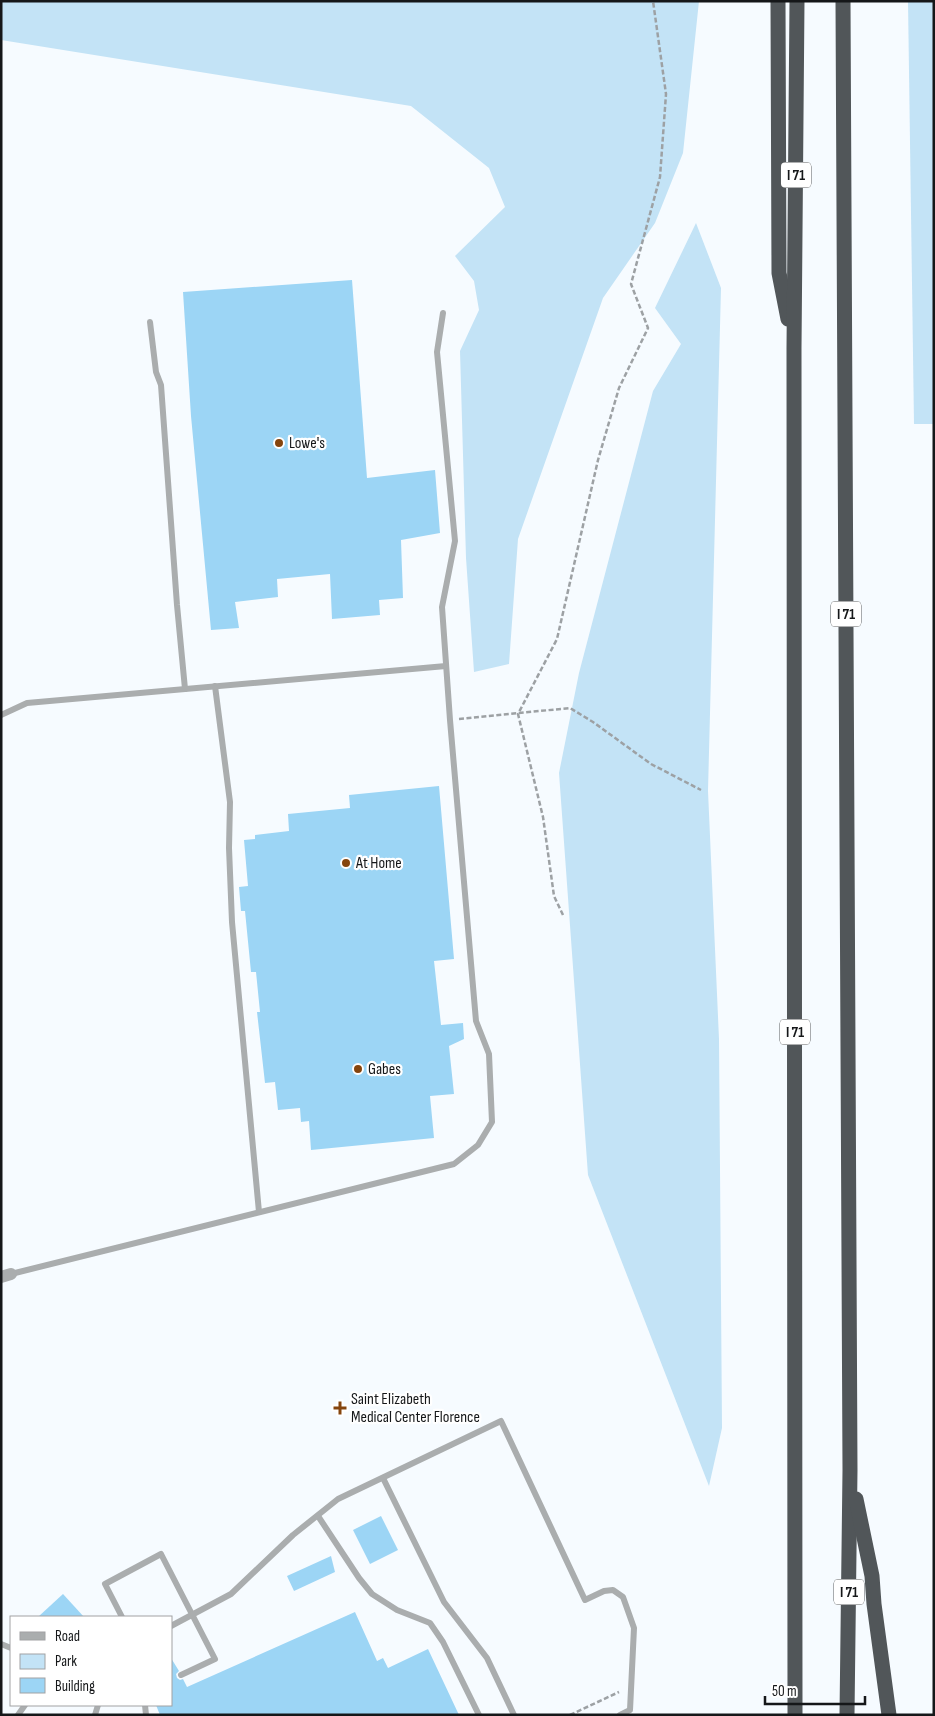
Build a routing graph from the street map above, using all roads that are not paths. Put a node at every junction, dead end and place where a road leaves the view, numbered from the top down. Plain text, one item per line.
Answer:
1 (778, 1) edge
2 (797, 1) edge
3 (843, 1) edge
4 (443, 313) dead end
5 (150, 322) dead end
6 (794, 349) junction
7 (446, 666) junction
8 (215, 686) junction
9 (185, 689) junction
10 (1, 716) edge
11 (259, 1212) junction
12 (6, 1275) edge
13 (850, 1470) junction
14 (383, 1478) junction
15 (318, 1516) junction
16 (193, 1615) junction
17 (121, 1616) edge
18 (172, 1626) edge
19 (181, 1675) dead end
20 (479, 1715) edge
21 (514, 1715) edge
22 (620, 1715) edge
23 (795, 1715) edge
24 (847, 1715) edge
25 (889, 1715) edge

1 - 6 highway
2 - 6 highway, I 71
3 - 13 highway, I 71
4 - 7 lane
5 - 9 lane
6 - 23 highway, I 71
7 - 8 lane
7 - 11 lane
8 - 9 lane
8 - 11 lane
9 - 10 lane
11 - 12 lane
13 - 24 highway, I 71
13 - 25 highway
14 - 15 lane
14 - 21 lane
14 - 22 lane
15 - 16 lane
15 - 20 lane
16 - 17 lane
16 - 18 lane
16 - 19 lane

